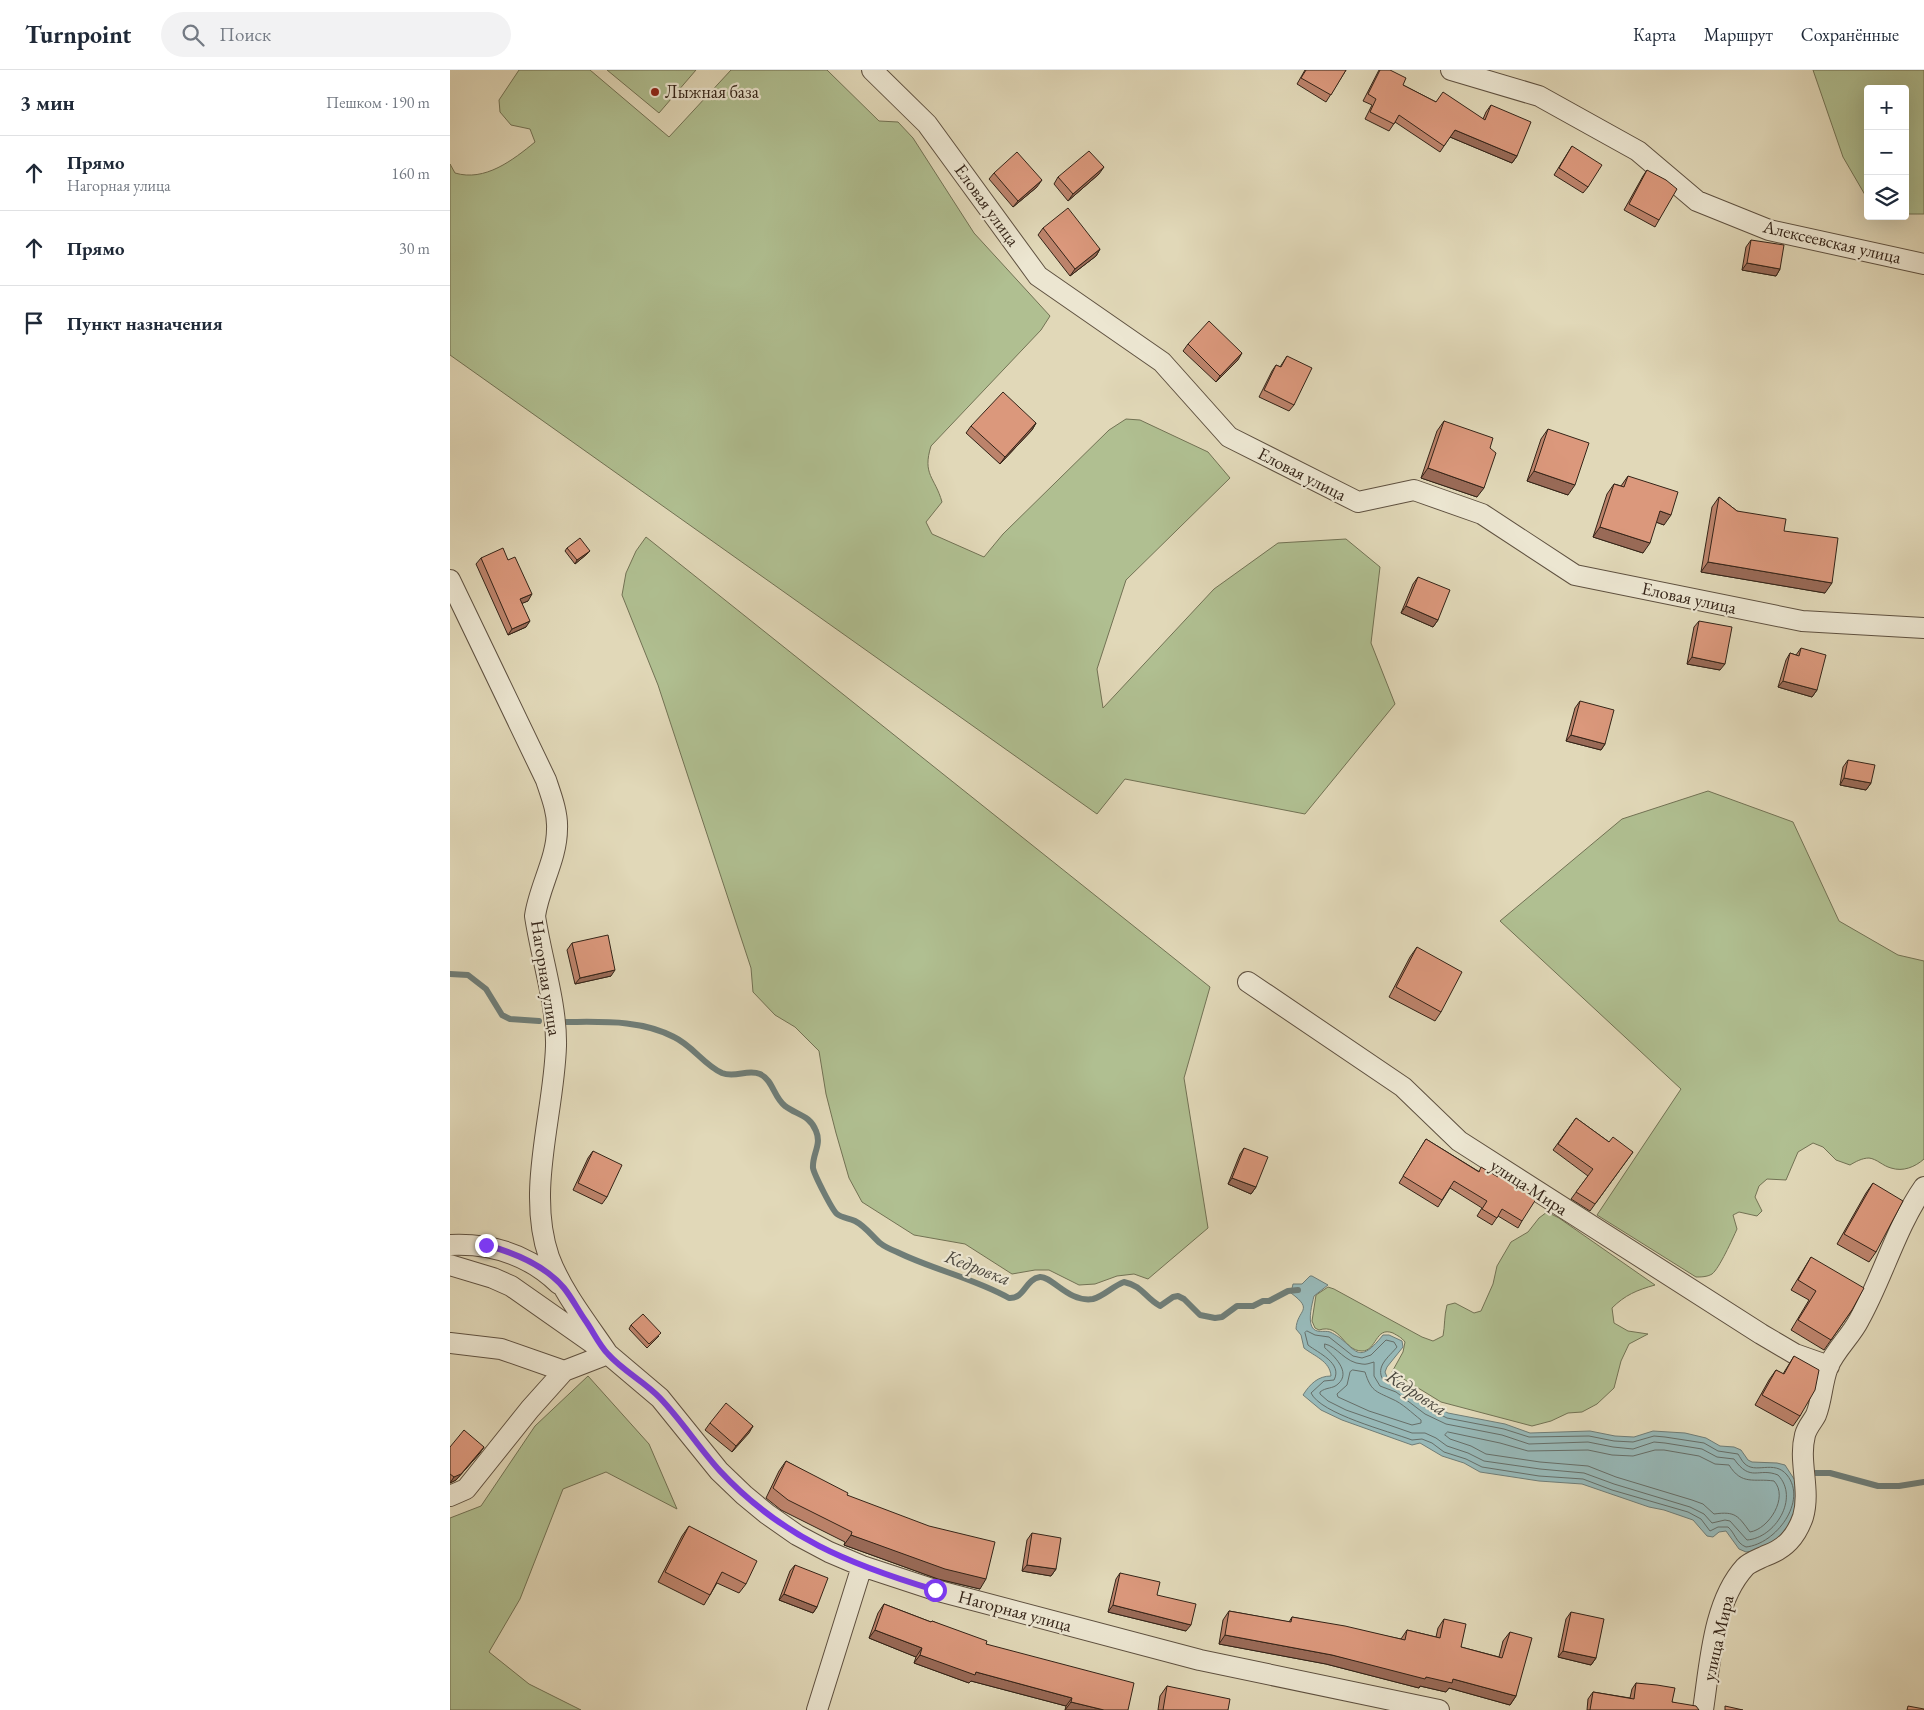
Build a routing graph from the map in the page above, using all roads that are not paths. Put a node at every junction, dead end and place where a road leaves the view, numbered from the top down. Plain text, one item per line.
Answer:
1 (872, 70) edge
2 (1451, 70) edge
3 (1924, 264) edge
4 (450, 580) edge
5 (1924, 628) edge
6 (1248, 982) dead end
7 (1924, 1187) edge
8 (450, 1245) edge
9 (450, 1264) edge
10 (564, 1288) junction
11 (450, 1343) edge
12 (608, 1354) junction
13 (1828, 1366) junction
14 (564, 1371) junction
15 (450, 1496) edge
16 (862, 1566) junction
17 (817, 1710) edge
18 (1439, 1710) edge
19 (1703, 1710) edge

1 - 5 street, Еловая улица
2 - 3 street, Алексеевская улица
4 - 10 street, Нагорная улица
6 - 13 street, улица Мира
7 - 13 street, улица Мира
8 - 10 street
9 - 12 street, Нагорная улица
10 - 12 street, Нагорная улица
11 - 14 street
12 - 14 street
12 - 16 street, Нагорная улица
13 - 19 street, улица Мира
14 - 15 street
16 - 17 street
16 - 18 street, Нагорная улица

